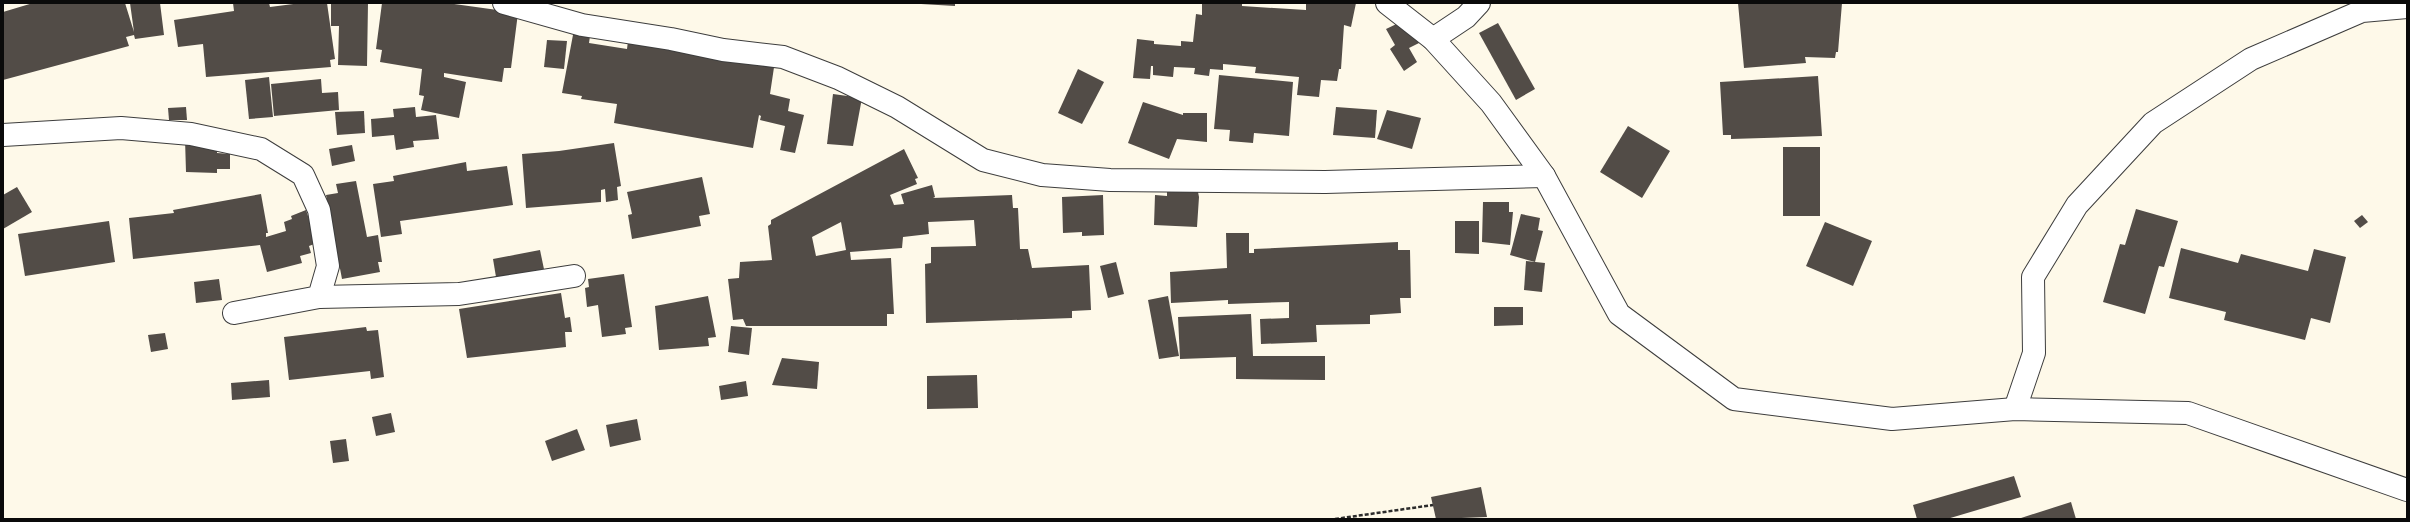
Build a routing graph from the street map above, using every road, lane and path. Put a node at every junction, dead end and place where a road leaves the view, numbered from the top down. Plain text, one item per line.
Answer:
1 (504, 3) edge
2 (1387, 3) edge
3 (1479, 3) edge
4 (2407, 7) edge
5 (1433, 39) junction
6 (3, 135) edge
7 (1544, 176) junction
8 (574, 276) dead end
9 (319, 297) junction
10 (234, 313) dead end
11 (2015, 409) junction
12 (2407, 490) edge
13 (1433, 505) dead end
14 (1335, 519) edge

1 - 7 street
2 - 5 street
3 - 5 street
4 - 11 street
5 - 7 street
6 - 9 street
7 - 11 street
8 - 9 street
9 - 10 street
11 - 12 street
13 - 14 path

